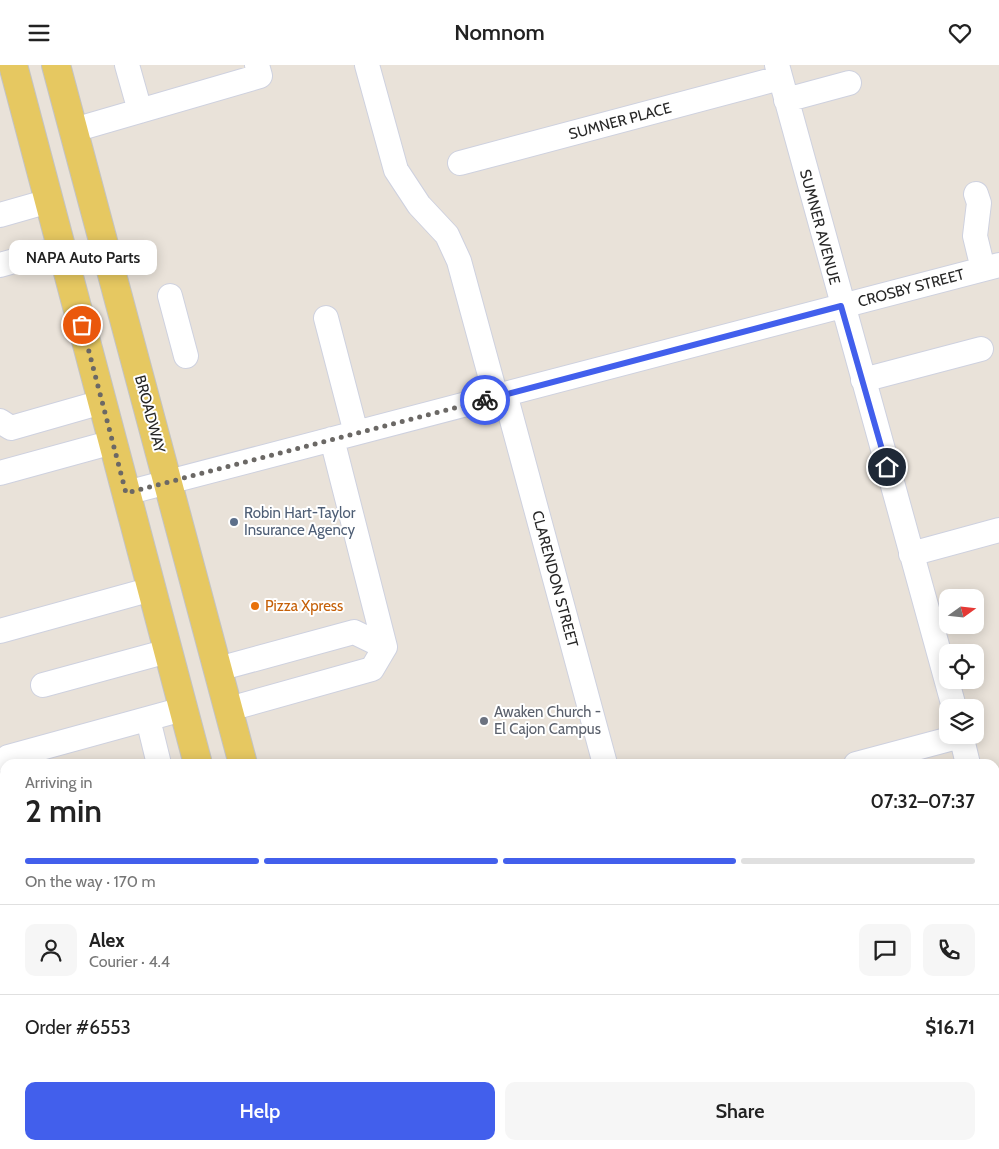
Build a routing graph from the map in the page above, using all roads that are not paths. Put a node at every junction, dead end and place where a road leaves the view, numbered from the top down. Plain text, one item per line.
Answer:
1 (56, 65) edge
2 (127, 65) edge
3 (257, 65) edge
4 (367, 65) edge
5 (10, 75) edge
6 (781, 81) edge
7 (849, 83) dead end
8 (140, 111) junction
9 (74, 130) junction
10 (460, 163) dead end
11 (976, 194) dead end
12 (49, 201) junction
13 (0, 215) edge
14 (61, 248) junction
15 (0, 265) edge
16 (991, 267) edge
17 (170, 296) dead end
18 (841, 306) junction
19 (326, 318) dead end
20 (981, 349) dead end
21 (186, 356) dead end
22 (863, 380) junction
23 (501, 395) junction
24 (102, 402) junction
25 (0, 421) edge
26 (356, 433) junction
27 (332, 439) junction
28 (112, 442) junction
29 (0, 473) edge
30 (168, 482) junction
31 (126, 493) junction
32 (999, 531) edge
33 (911, 554) junction
34 (152, 589) junction
35 (0, 631) edge
36 (385, 647) junction
37 (168, 651) junction
38 (218, 669) junction
39 (43, 685) dead end
40 (952, 699) edge
41 (183, 709) junction
42 (228, 709) junction
43 (148, 719) junction
44 (939, 741) edge
45 (963, 744) edge
46 (55, 754) edge
47 (9, 759) edge
48 (158, 759) edge
49 (197, 759) edge
50 (242, 759) edge
51 (604, 759) edge
52 (874, 759) edge
53 (967, 759) edge

1 - 9 main road, BROADWAY
2 - 8 street
3 - 8 street
4 - 23 street, CLARENDON STREET
5 - 12 main road
6 - 7 street, SUMNER PLACE
6 - 10 street, SUMNER PLACE
6 - 18 street, SUMNER AVENUE
8 - 9 street
9 - 30 main road, BROADWAY
11 - 16 street
12 - 13 street
12 - 14 main road
14 - 15 street
14 - 24 main road
16 - 18 street, CROSBY STREET
17 - 21 street
18 - 22 street, SUMNER AVENUE
18 - 23 street, CROSBY STREET
19 - 26 street
20 - 22 street
22 - 33 street, SUMNER AVENUE
23 - 26 street, CROSBY STREET
23 - 51 street, CLARENDON STREET
24 - 25 street
24 - 28 main road
26 - 27 street, CROSBY STREET
27 - 30 street, CROSBY STREET
27 - 36 street
28 - 29 street
28 - 31 main road
30 - 31 street, CROSBY STREET
30 - 38 main road, BROADWAY
31 - 34 main road
32 - 33 street
33 - 40 street, SUMNER AVENUE
34 - 35 street
34 - 37 main road
36 - 38 street
36 - 42 street
37 - 39 street
37 - 41 main road
38 - 42 main road, BROADWAY
41 - 43 street
41 - 49 main road
42 - 50 main road, BROADWAY
43 - 46 street
43 - 48 street
44 - 52 street
45 - 53 street
46 - 47 street

